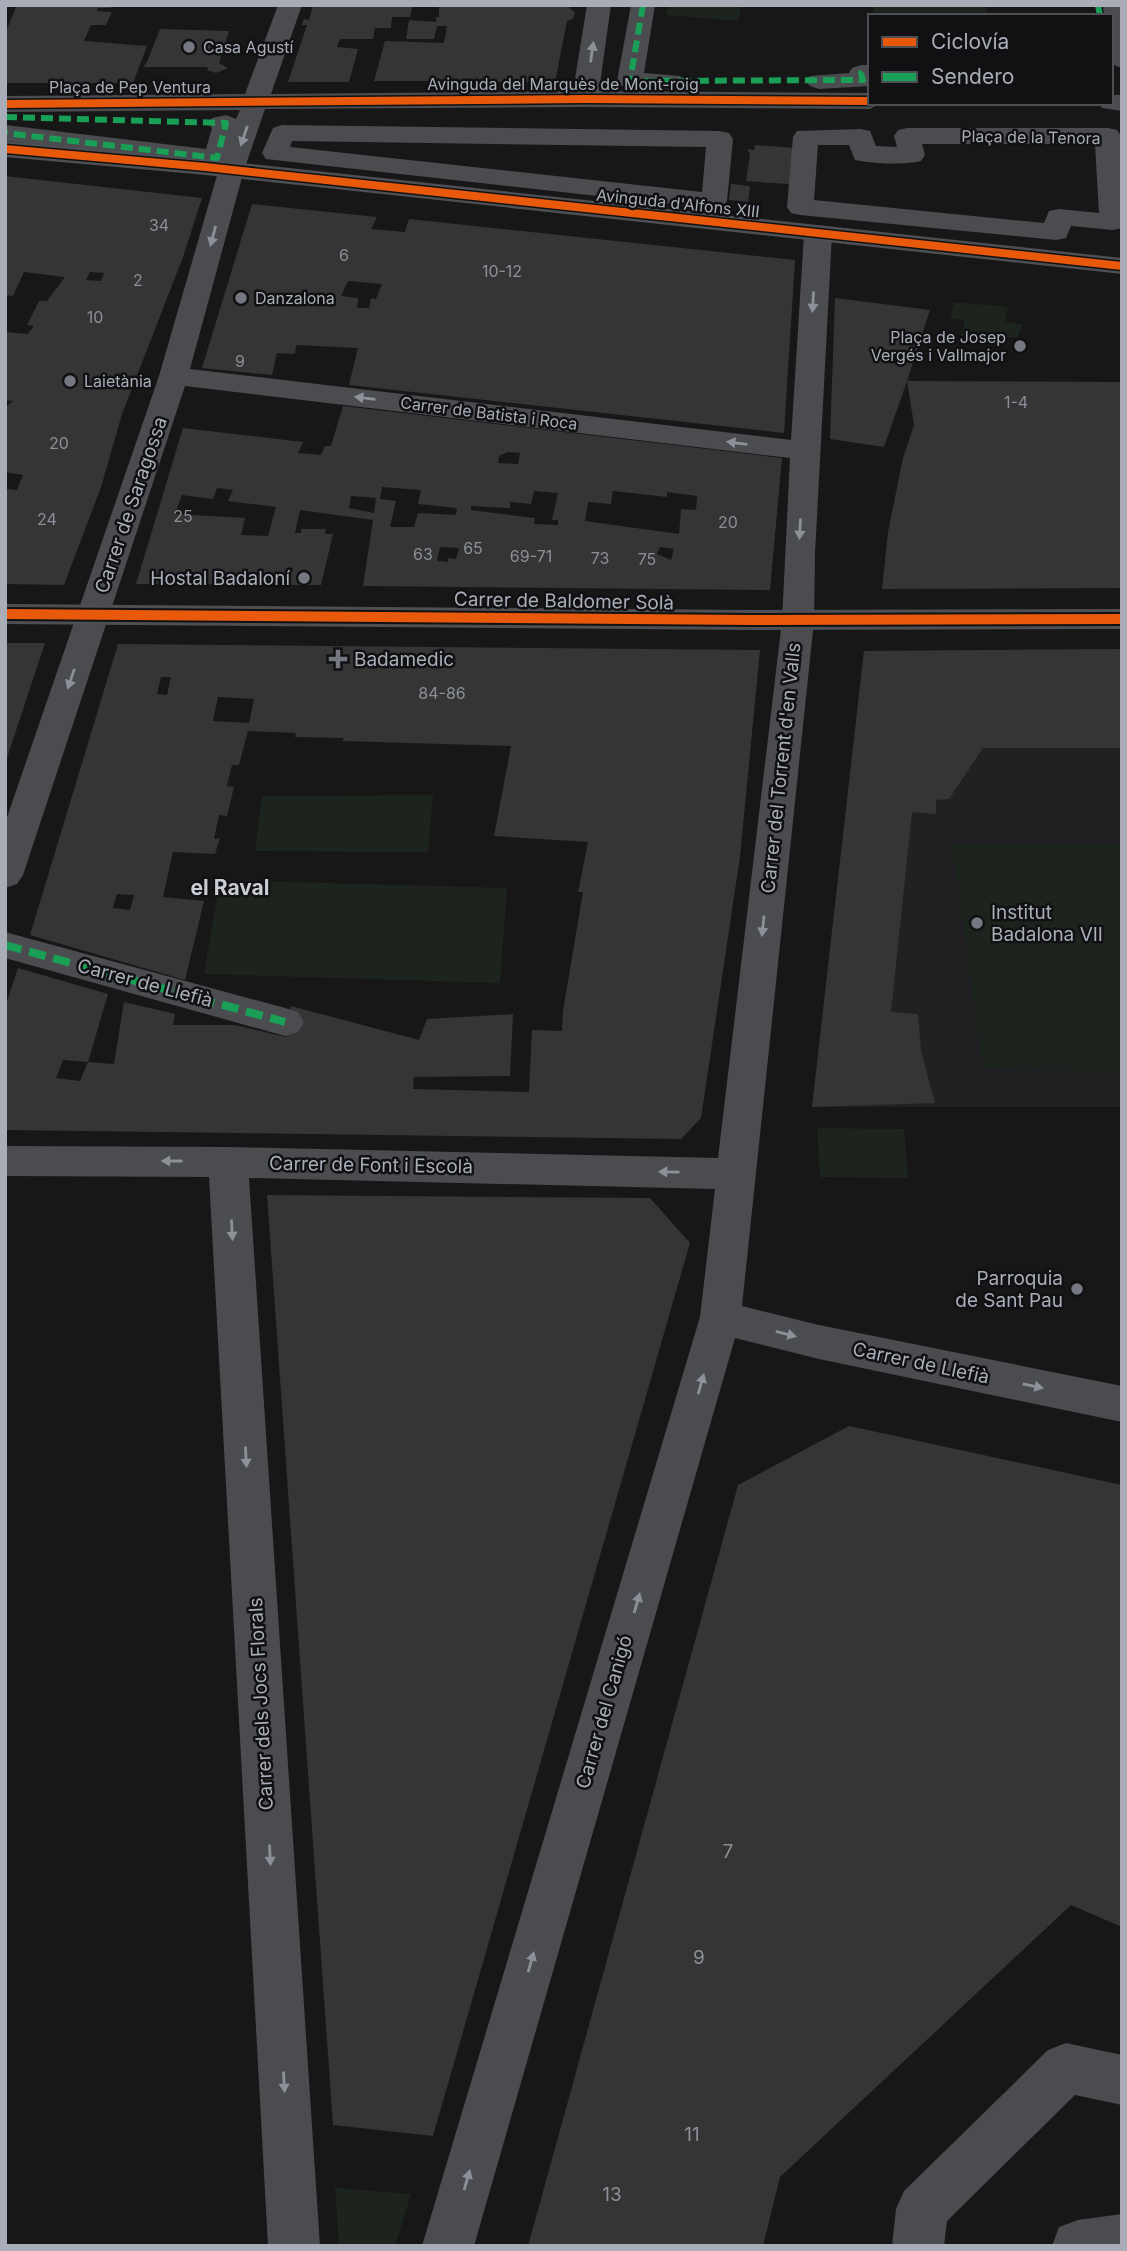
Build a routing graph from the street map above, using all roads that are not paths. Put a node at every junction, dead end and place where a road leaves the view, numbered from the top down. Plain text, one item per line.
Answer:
1 (290, 5) edge
2 (599, 5) edge
3 (643, 5) edge
4 (1115, 5) edge
5 (1122, 61) edge
6 (868, 73) edge
7 (585, 99) junction
8 (868, 100) edge
9 (256, 103) junction
10 (5, 104) edge
11 (5, 117) edge
12 (5, 133) edge
13 (806, 137) joint
14 (5, 149) edge
15 (232, 170) junction
16 (714, 201) joint
17 (818, 234) junction
18 (1122, 266) edge
19 (174, 376) junction
20 (804, 451) junction
21 (5, 614) edge
22 (93, 615) junction
23 (1122, 619) edge
24 (798, 621) junction
25 (5, 875) edge
26 (5, 944) edge
27 (285, 1022) dead end
28 (5, 1161) edge
29 (228, 1162) junction
30 (737, 1174) junction
31 (720, 1317) junction
32 (1122, 1404) edge
33 (1122, 2080) edge
34 (1122, 2239) edge
35 (294, 2246) edge
36 (448, 2246) edge
37 (918, 2246) edge
38 (1077, 2246) edge

1 - 9 street
7 -> 2 street
3 - 6 street
4 - 5 street
7 - 8 street, Avinguda del Marquès de Mont-roig
7 - 9 street, Avinguda del Marquès de Mont-roig
9 - 10 street, Plaça de Pep Ventura
9 -> 15 street
11 - 12 street, Plaça de Pep Ventura
13 - 13 street, Plaça de la Tenora
14 - 15 main road
15 - 17 main road, Avinguda d'Alfons XIII
15 -> 19 street, Carrer de Saragossa
16 - 16 street
17 - 18 main road, Avinguda d'Alfons XIII
17 -> 20 street, Carrer del Torrent d'en Valls
20 -> 19 street, Carrer de Batista i Roca
19 - 22 street, Carrer de Saragossa
20 -> 24 street, Carrer del Torrent d'en Valls
21 - 22 main road, Carrer de Baldomer Solà
22 - 24 main road, Carrer de Baldomer Solà
22 -> 25 street, Carrer de Saragossa
23 - 24 main road, Carrer de Baldomer Solà
24 -> 30 street, Carrer del Torrent d'en Valls
26 - 27 street, Carrer de Llefià
29 -> 28 street, Carrer de Font i Escolà
30 -> 29 street, Carrer de Font i Escolà
29 -> 35 street, Carrer dels Jocs Florals
30 - 31 street, Carrer del Canigó
31 -> 32 street, Carrer de Llefià
36 -> 31 street, Carrer del Canigó
33 - 37 street
34 - 38 street

